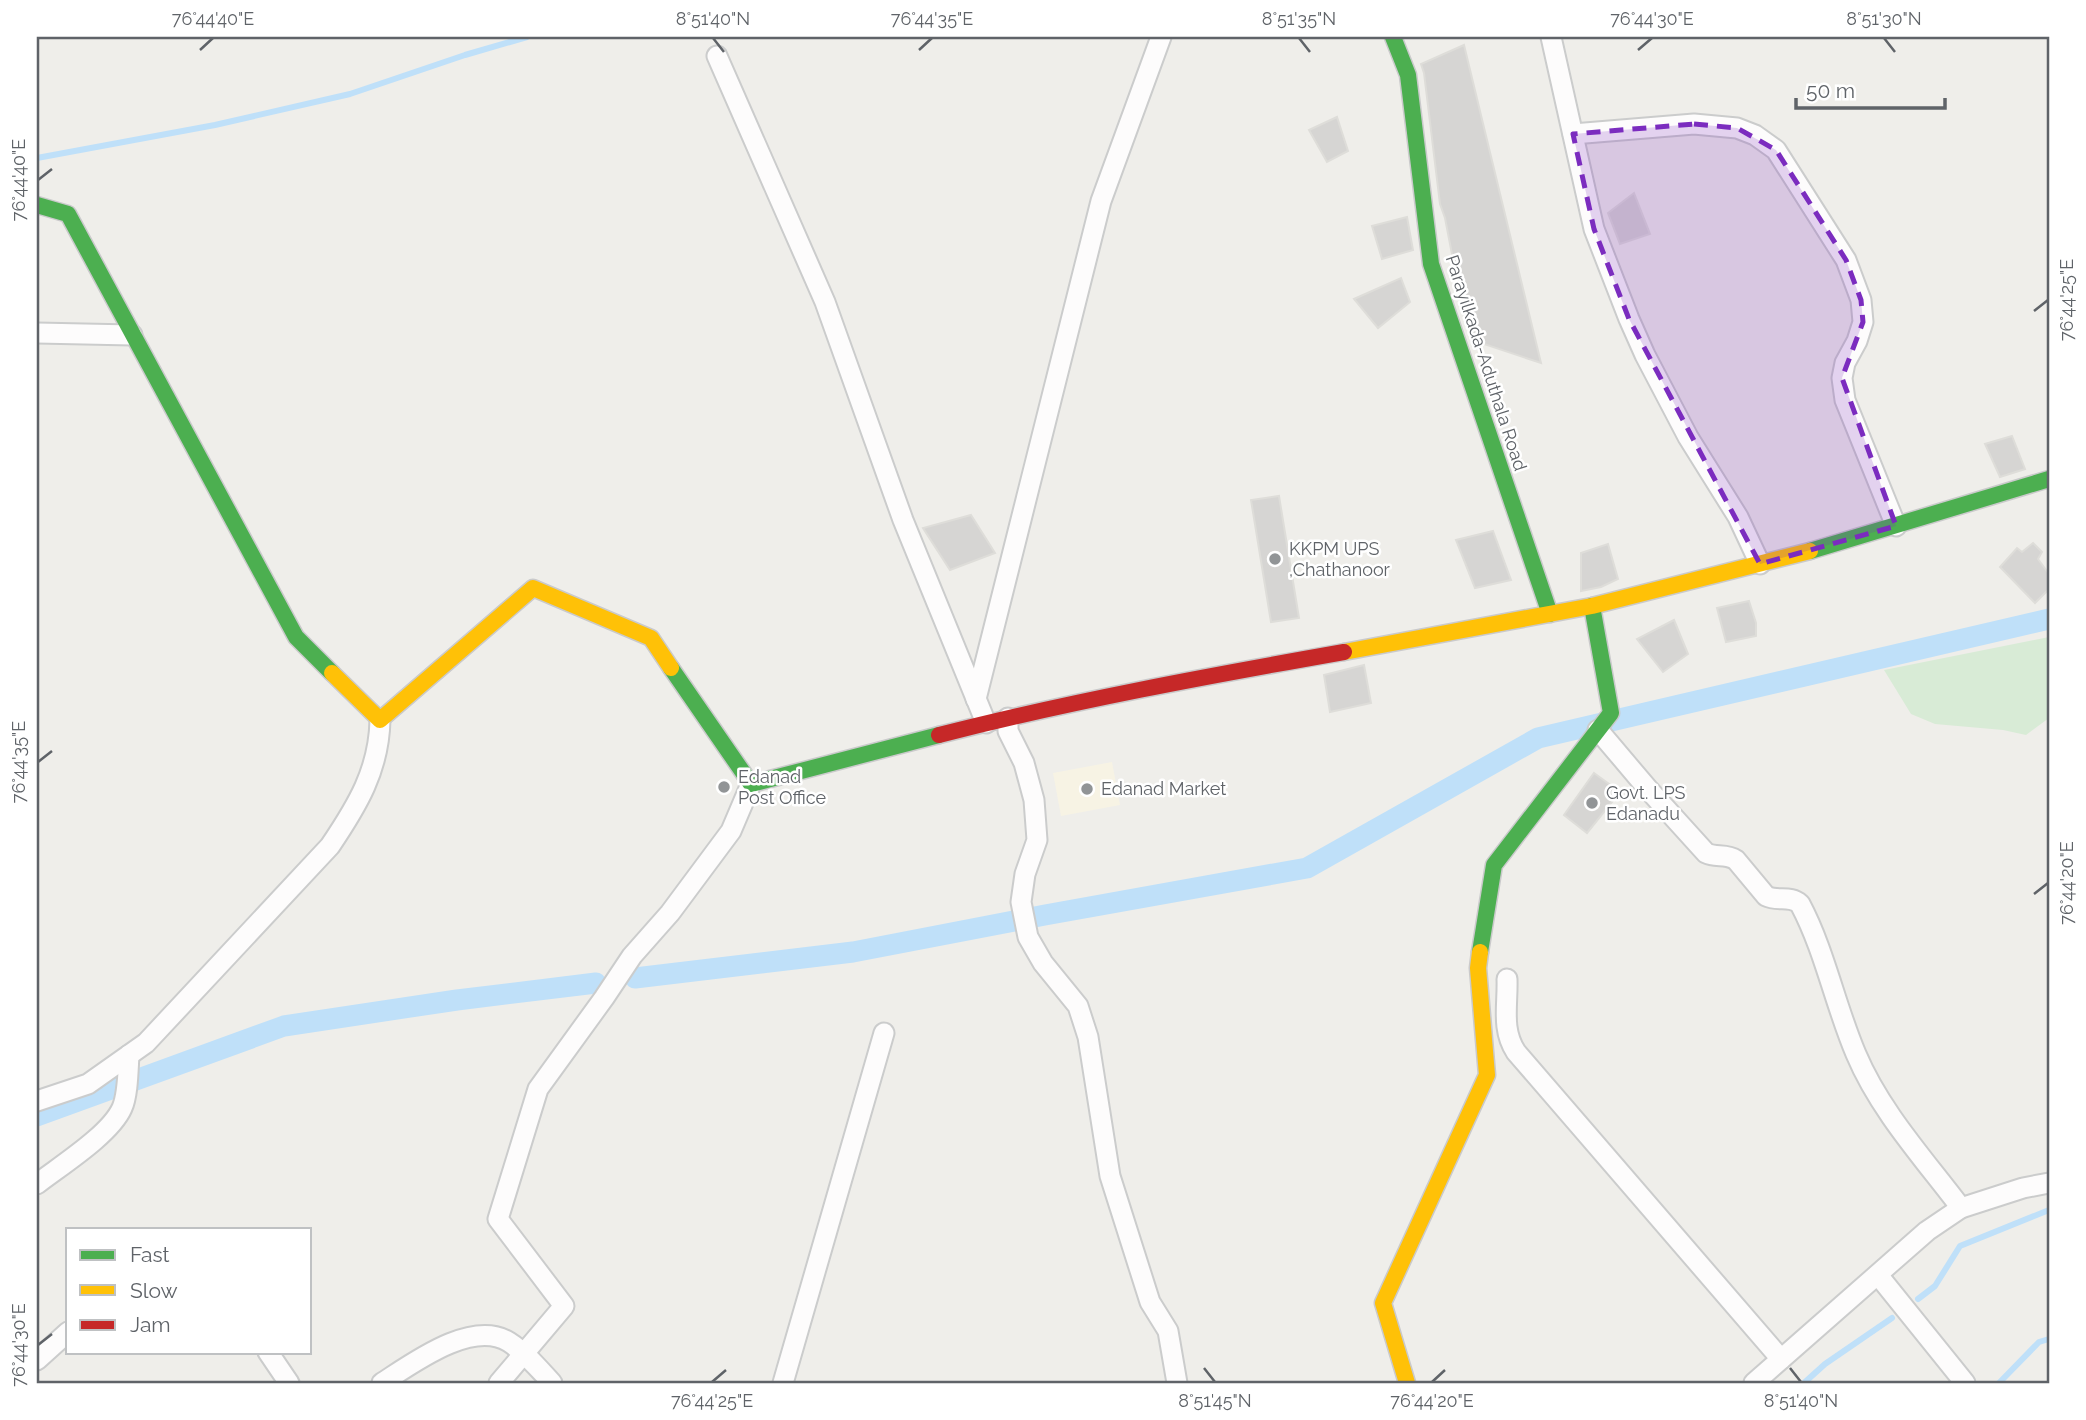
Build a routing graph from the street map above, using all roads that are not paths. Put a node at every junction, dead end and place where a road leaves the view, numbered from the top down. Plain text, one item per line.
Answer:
1 (1161, 37) edge
2 (1393, 37) edge
3 (1551, 37) edge
4 (717, 56) dead end
5 (1573, 134) junction
6 (37, 205) edge
7 (37, 332) edge
8 (132, 335) junction
9 (2049, 479) edge
10 (1896, 526) junction
11 (1760, 564) junction
12 (1592, 607) junction
13 (1550, 614) junction
14 (976, 699) junction
15 (1007, 718) junction
16 (380, 720) junction
17 (986, 723) junction
18 (1598, 730) junction
19 (751, 784) junction
20 (1507, 979) dead end
21 (884, 1033) dead end
22 (129, 1063) junction
23 (37, 1101) edge
24 (2049, 1183) edge
25 (37, 1184) edge
26 (1961, 1208) junction
27 (1878, 1275) junction
28 (66, 1334) edge
29 (523, 1353) junction
30 (269, 1354) edge
31 (1782, 1359) junction
32 (37, 1360) edge
33 (289, 1383) edge
34 (382, 1383) edge
35 (499, 1383) edge
36 (552, 1383) edge
37 (783, 1383) edge
38 (1177, 1383) edge
39 (1407, 1383) edge
40 (1754, 1383) edge
41 (1965, 1383) edge

1 - 14 street
2 - 13 street, Parayilkada-Aduthala Road
3 - 5 street
4 - 14 street
5 - 10 street
5 - 11 street
6 - 8 street
7 - 8 street
8 - 16 street
9 - 10 street
10 - 11 street
11 - 12 street
12 - 13 street
12 - 18 street
13 - 15 street
14 - 17 street
15 - 17 street
15 - 38 street
16 - 19 street
16 - 22 street
17 - 19 street
18 - 26 street
18 - 39 street
19 - 29 street
20 - 31 street
21 - 37 street
22 - 23 street
22 - 25 street
24 - 26 street
26 - 27 street
27 - 31 street
27 - 41 street
28 - 32 street
29 - 34 street
29 - 35 street
29 - 36 street
30 - 33 street
31 - 40 street

